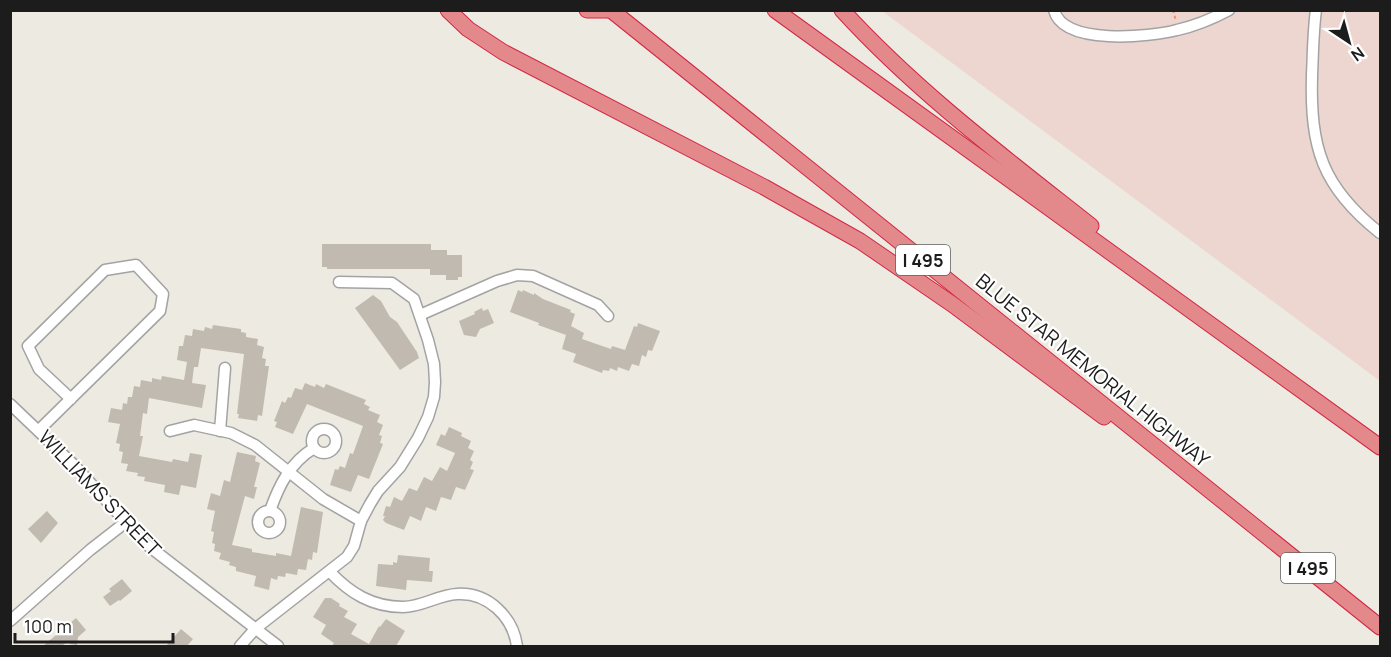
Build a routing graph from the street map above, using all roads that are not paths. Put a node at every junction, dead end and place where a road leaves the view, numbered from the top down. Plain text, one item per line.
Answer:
1 (448, 10) edge
2 (587, 10) edge
3 (609, 10) edge
4 (775, 10) edge
5 (842, 10) edge
6 (1054, 10) edge
7 (1229, 10) edge
8 (1316, 10) edge
9 (1380, 233) edge
10 (339, 282) dead end
11 (420, 315) junction
12 (608, 316) dead end
13 (1253, 355) junction
14 (225, 368) dead end
15 (71, 399) junction
16 (10, 404) edge
17 (39, 430) junction
18 (170, 431) dead end
19 (220, 431) junction
20 (1380, 447) edge
21 (314, 448) dead end
22 (288, 472) junction
23 (1235, 510) junction
24 (270, 511) dead end
25 (361, 520) junction
26 (126, 522) junction
27 (330, 572) junction
28 (10, 621) edge
29 (1380, 627) edge
30 (255, 629) junction
31 (240, 646) edge
32 (278, 646) edge
33 (517, 646) edge

1 - 23 highway
2 - 3 highway
3 - 23 highway, BLUE STAR MEMORIAL HIGHWAY / I 495
4 - 13 highway
5 - 13 highway
6 - 7 street
8 - 9 street
10 - 11 street
11 - 12 street
11 - 25 street
13 - 20 highway
14 - 19 street
15 - 15 street
15 - 17 street
16 - 17 street, WILLIAMS STREET
17 - 26 street, WILLIAMS STREET
18 - 19 street
19 - 22 street
21 - 22 street
22 - 24 street
22 - 25 street
23 - 29 highway, BLUE STAR MEMORIAL HIGHWAY / I 495
25 - 27 street
26 - 28 street
26 - 30 street, WILLIAMS STREET
27 - 30 street
27 - 33 street
30 - 31 street
30 - 32 street, WILLIAMS STREET

